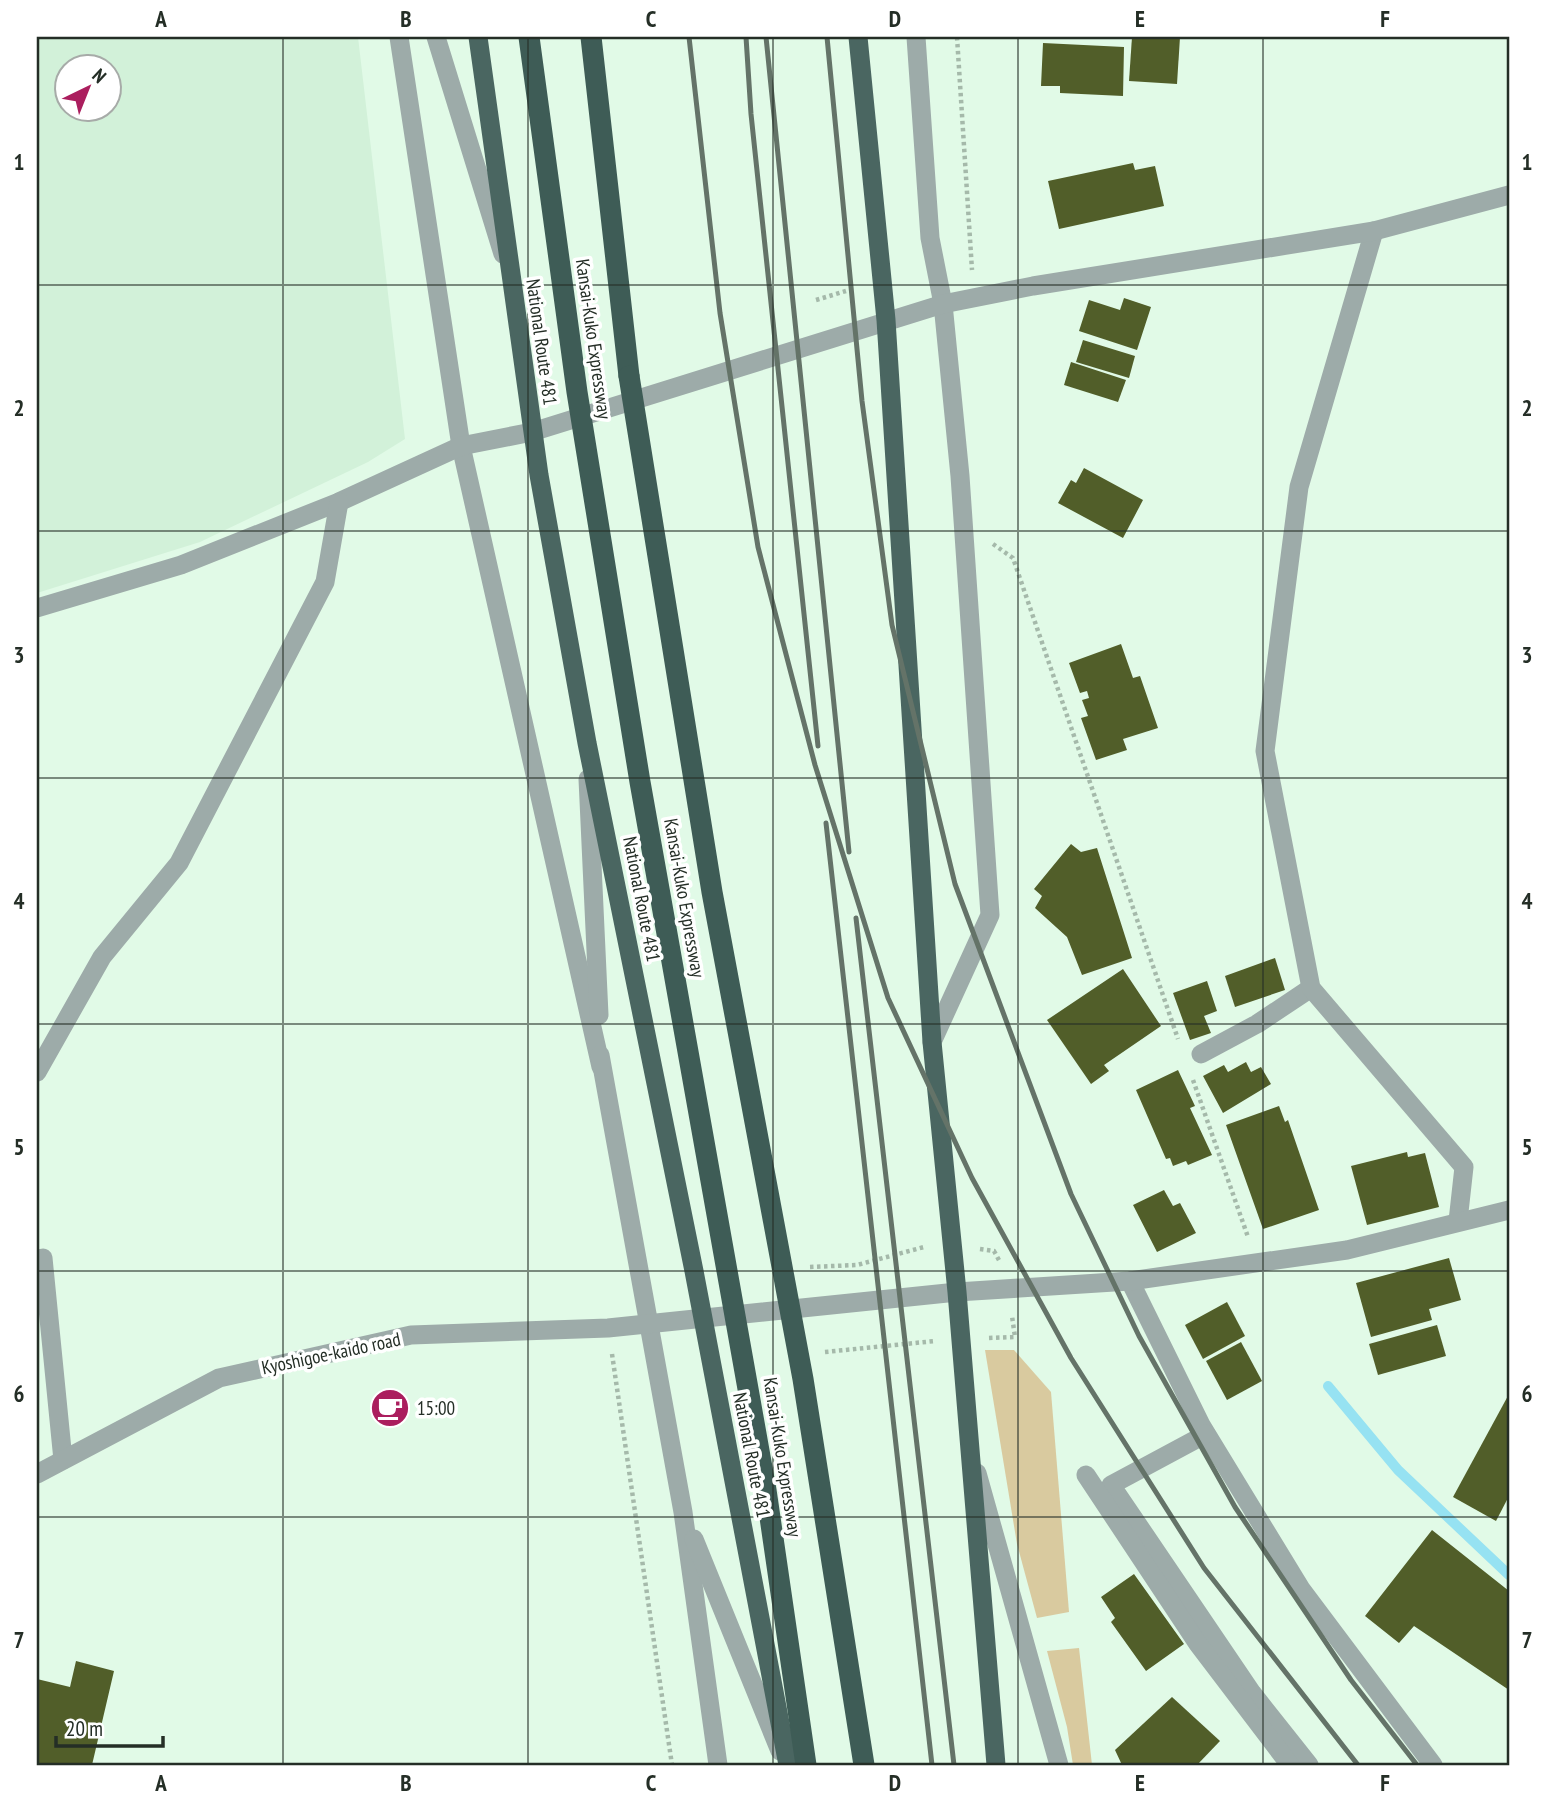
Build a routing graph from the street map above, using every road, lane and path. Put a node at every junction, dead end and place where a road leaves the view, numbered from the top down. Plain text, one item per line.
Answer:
1 (399, 37) edge
2 (436, 37) edge
3 (478, 37) edge
4 (529, 37) edge
5 (591, 37) edge
6 (859, 37) edge
7 (916, 37) edge
8 (957, 37) edge
9 (1509, 195) edge
10 (1374, 231) junction
11 (973, 278) dead end
12 (511, 281) junction
13 (846, 291) dead end
14 (816, 300) dead end
15 (943, 304) junction
16 (886, 320) junction
17 (532, 432) junction
18 (461, 446) junction
19 (339, 502) junction
20 (993, 544) dead end
21 (37, 608) edge
22 (587, 743) junction
23 (1311, 988) junction
24 (932, 1042) junction
25 (1181, 1049) dead end
26 (1202, 1054) dead end
27 (601, 1067) junction
28 (37, 1072) edge
29 (1190, 1073) dead end
30 (1509, 1210) edge
31 (1458, 1221) junction
32 (925, 1246) dead end
33 (976, 1248) dead end
34 (37, 1259) edge
35 (1257, 1261) junction
36 (828, 1266) dead end
37 (1004, 1269) dead end
38 (1130, 1281) junction
39 (957, 1292) junction
40 (1011, 1311) dead end
41 (703, 1319) junction
42 (650, 1324) junction
43 (961, 1339) junction
44 (610, 1345) dead end
45 (814, 1353) dead end
46 (1206, 1434) junction
47 (968, 1445) junction
48 (63, 1460) junction
49 (37, 1474) edge
50 (1086, 1475) dead end
51 (684, 1512) junction
52 (672, 1765) edge
53 (718, 1765) edge
54 (787, 1765) edge
55 (806, 1765) edge
56 (864, 1765) edge
57 (996, 1765) edge
58 (1059, 1765) edge
59 (1290, 1765) edge
60 (1309, 1765) edge
61 (1433, 1765) edge

1 - 18 street
2 - 12 street
3 - 12 highway, National Route 481
4 - 55 highway, Kansai-Kuko Expressway, bridge
5 - 56 highway, Kansai-Kuko Expressway, bridge
6 - 16 highway
7 - 15 street
8 - 11 path
9 - 10 street
10 - 15 street
10 - 23 street
12 - 17 highway, National Route 481
13 - 14 path
15 - 16 street
15 - 24 street
16 - 17 street
16 - 24 highway
17 - 18 street
17 - 22 highway, National Route 481
18 - 19 street
18 - 27 street
19 - 21 street
19 - 28 street
20 - 25 path
22 - 27 street
22 - 41 highway, National Route 481
23 - 26 street
23 - 31 street
24 - 39 highway
27 - 42 street
29 - 35 path
30 - 31 street, Kyoshigoe-kaido road
31 - 35 street, Kyoshigoe-kaido road
32 - 36 path
33 - 37 path
34 - 48 street
35 - 38 street, Kyoshigoe-kaido road
38 - 39 street, Kyoshigoe-kaido road
38 - 46 street
39 - 41 street, Kyoshigoe-kaido road
39 - 43 highway
40 - 43 path
41 - 42 street, Kyoshigoe-kaido road
41 - 54 highway, National Route 481
42 - 48 street, Kyoshigoe-kaido road
42 - 51 street
43 - 45 path
43 - 47 highway
44 - 52 path
46 - 60 street
46 - 61 street
47 - 57 highway
47 - 58 street
48 - 49 street, Kyoshigoe-kaido road
50 - 59 street
51 - 53 street
51 - 54 street

